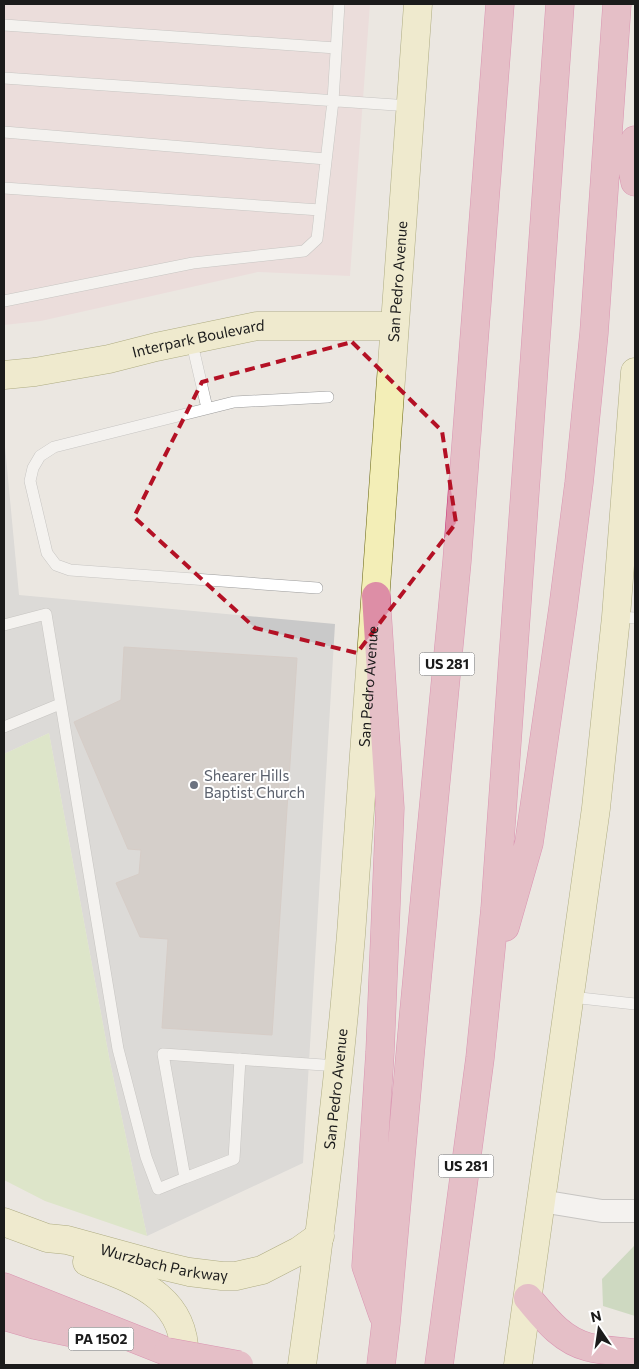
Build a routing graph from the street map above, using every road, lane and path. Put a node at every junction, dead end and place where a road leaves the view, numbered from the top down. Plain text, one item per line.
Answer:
1 (339, 4) edge
2 (418, 4) edge
3 (500, 4) edge
4 (560, 4) edge
5 (617, 4) edge
6 (4, 25) edge
7 (336, 48) junction
8 (4, 78) edge
9 (333, 101) junction
10 (410, 106) junction
11 (4, 132) edge
12 (635, 140) edge
13 (326, 159) junction
14 (635, 182) edge
15 (4, 188) edge
16 (320, 210) junction
17 (4, 301) edge
18 (394, 326) junction
19 (191, 339) junction
20 (635, 372) edge
21 (4, 374) edge
22 (328, 397) dead end
23 (207, 408) junction
24 (634, 413) edge
25 (632, 450) edge
26 (630, 519) edge
27 (317, 588) dead end
28 (376, 596) junction
29 (626, 618) edge
30 (4, 625) edge
31 (60, 704) junction
32 (4, 728) edge
33 (487, 991) junction
34 (571, 997) junction
35 (635, 1004) edge
36 (240, 1059) junction
37 (340, 1066) junction
38 (185, 1178) junction
39 (541, 1201) junction
40 (635, 1211) edge
41 (4, 1222) edge
42 (320, 1236) junction
43 (46, 1238) junction
44 (4, 1287) edge
45 (528, 1298) junction
46 (38, 1314) junction
47 (4, 1316) edge
48 (386, 1323) junction
49 (441, 1353) edge
50 (635, 1353) edge
51 (176, 1359) edge
52 (239, 1365) edge
53 (302, 1365) edge
54 (381, 1365) edge
55 (518, 1365) edge

1 - 7 lane
2 - 10 main road, San Pedro Avenue
3 - 48 highway, US 281
4 - 33 highway, US 281
5 - 33 highway
6 - 7 lane
7 - 9 lane
8 - 9 lane
9 - 10 lane
9 - 13 lane
10 - 18 main road, San Pedro Avenue
11 - 13 lane
12 - 14 highway
13 - 16 lane
15 - 16 lane
16 - 17 lane
18 - 19 main road, Interpark Boulevard
18 - 28 main road, San Pedro Avenue
19 - 21 main road, Interpark Boulevard
19 - 23 lane
20 - 24 main road
22 - 23 lane
23 - 27 lane
24 - 25 main road
25 - 26 main road
26 - 29 main road
28 - 37 main road, San Pedro Avenue
28 - 48 highway
29 - 34 main road
30 - 31 lane
31 - 32 lane
31 - 38 lane
33 - 49 highway, US 281
34 - 35 lane
34 - 39 main road
36 - 37 lane
36 - 38 lane
36 - 38 lane
37 - 42 main road, San Pedro Avenue
39 - 40 street
39 - 45 main road
41 - 43 main road, Wurzbach Parkway
42 - 43 main road, Wurzbach Parkway
42 - 53 main road, San Pedro Avenue
43 - 51 main road
44 - 46 highway
45 - 50 highway
45 - 55 main road
46 - 47 highway, PA 1502
46 - 51 highway, PA 1502
48 - 54 highway, US 281
51 - 52 highway, PA 1502, bridge

